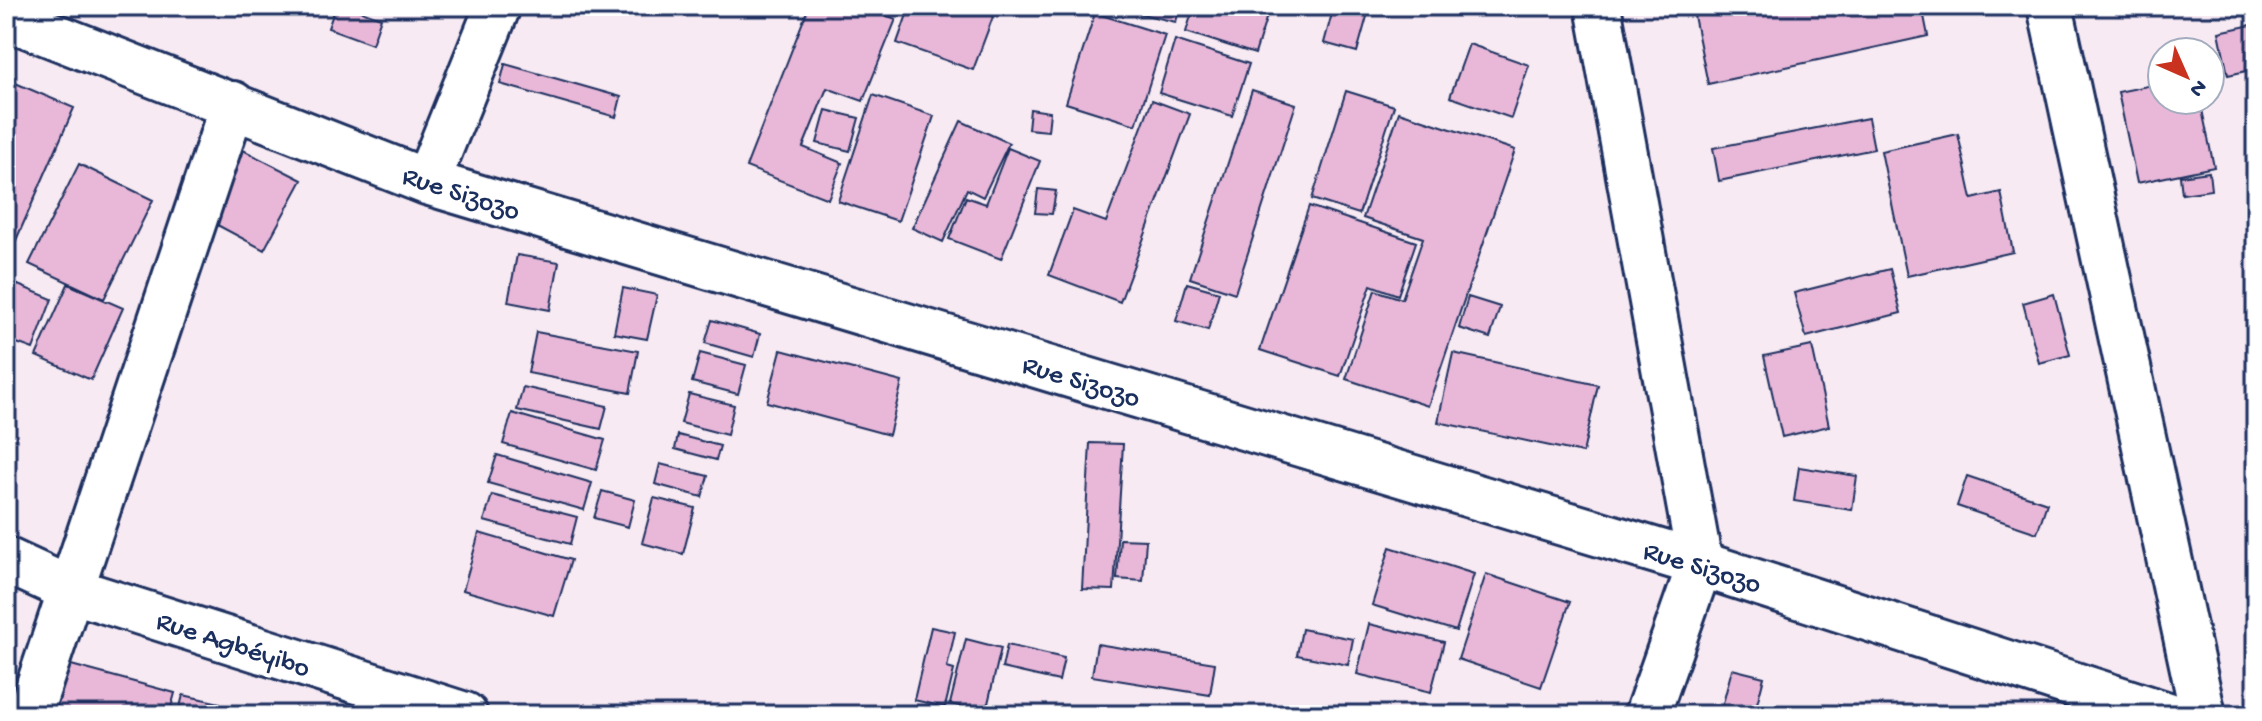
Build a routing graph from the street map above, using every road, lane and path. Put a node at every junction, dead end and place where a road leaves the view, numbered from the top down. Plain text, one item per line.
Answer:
1 (498, 6) edge
2 (1598, 6) edge
3 (2050, 6) edge
4 (6, 17) edge
5 (233, 104) junction
6 (427, 182) junction
7 (6, 560) edge
8 (1700, 564) junction
9 (71, 590) junction
10 (29, 715) edge
11 (465, 715) edge
12 (1647, 715) edge
13 (2168, 715) edge
14 (2203, 715) edge

1 - 6 street
2 - 8 street
3 - 14 street
4 - 5 street, Rue Sizozo
5 - 6 street, Rue Sizozo
5 - 9 street
6 - 8 street, Rue Sizozo
7 - 9 street, Rue Agbéyibo
8 - 12 street
8 - 13 street, Rue Sizozo
9 - 10 street
9 - 11 street, Rue Agbéyibo

